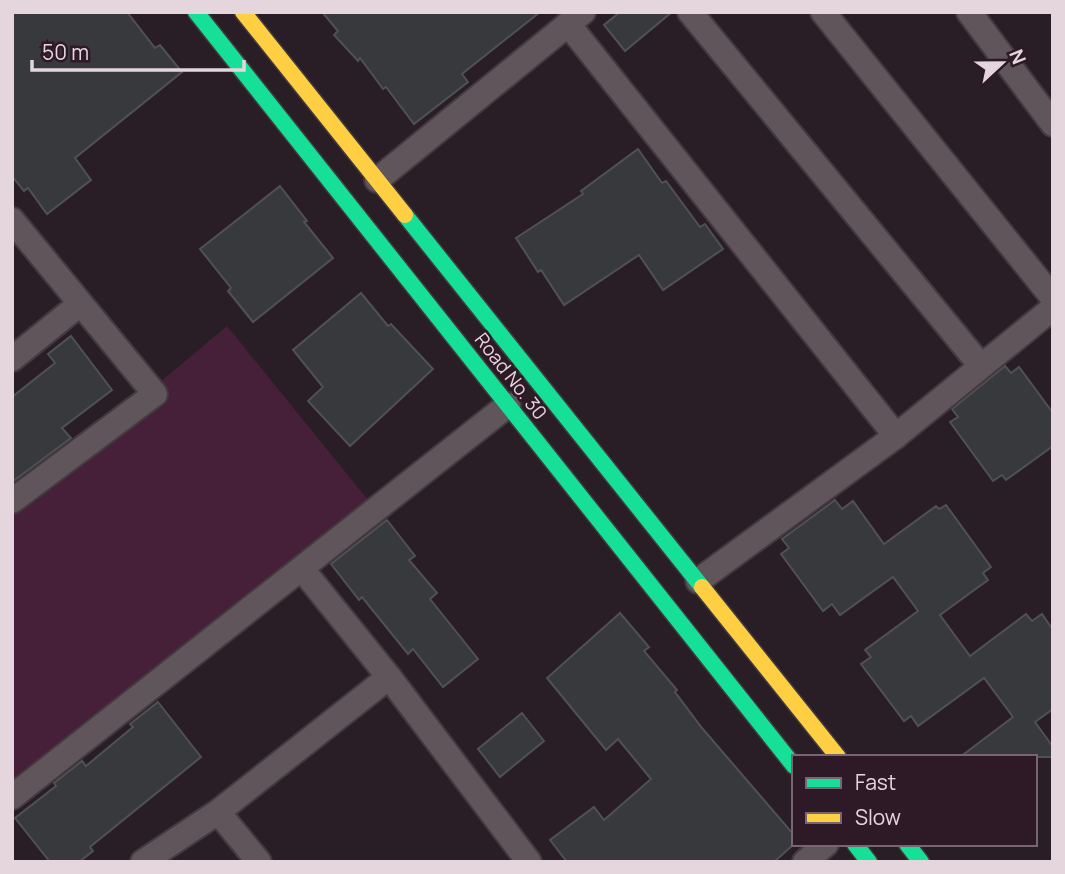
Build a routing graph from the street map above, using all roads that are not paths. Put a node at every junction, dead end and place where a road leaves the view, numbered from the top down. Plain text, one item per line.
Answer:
1 (196, 12) edge
2 (243, 12) edge
3 (690, 12) edge
4 (823, 12) edge
5 (969, 12) edge
6 (576, 18) edge
7 (1053, 124) edge
8 (377, 180) junction
9 (12, 220) edge
10 (1053, 298) edge
11 (80, 304) junction
12 (1053, 308) edge
13 (12, 359) edge
14 (981, 366) junction
15 (508, 405) junction
16 (896, 436) junction
17 (12, 501) edge
18 (302, 569) junction
19 (698, 581) junction
20 (388, 677) junction
21 (836, 755) edge
22 (792, 763) edge
23 (12, 797) edge
24 (218, 812) junction
25 (824, 846) edge
26 (857, 846) edge
27 (909, 846) edge
28 (143, 862) edge
29 (259, 862) edge
30 (529, 862) edge
31 (805, 862) edge
32 (869, 862) edge
33 (921, 862) edge

1 - 15 street, Road No. 30
2 - 8 street, Road No. 30
3 - 14 street
4 - 10 street
5 - 7 street
6 - 8 street
6 - 16 street
8 - 19 street, Road No. 30
9 - 11 street
11 - 13 street
11 - 17 street
12 - 14 street
14 - 16 street
15 - 18 street
15 - 22 street, Road No. 30
16 - 19 street
18 - 20 street
18 - 23 street
19 - 21 street, Road No. 30
20 - 24 street
20 - 30 street
24 - 28 street
24 - 29 street
25 - 31 street
26 - 32 street
27 - 33 street

